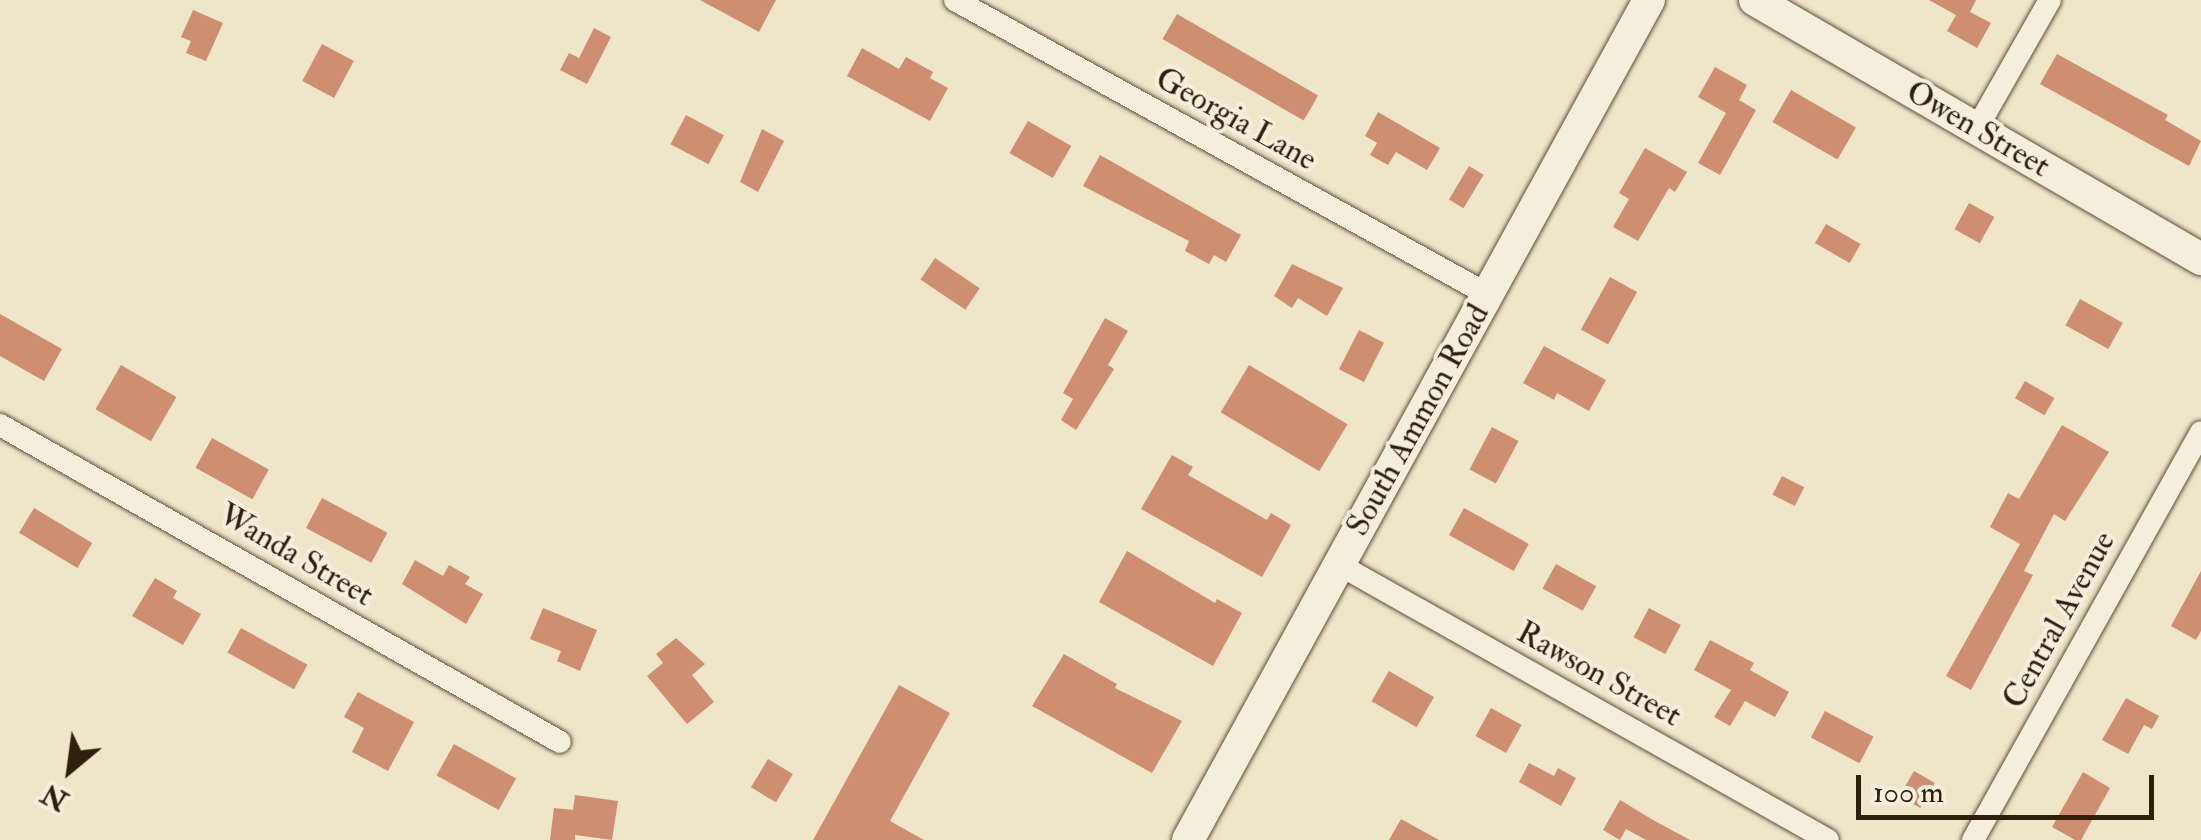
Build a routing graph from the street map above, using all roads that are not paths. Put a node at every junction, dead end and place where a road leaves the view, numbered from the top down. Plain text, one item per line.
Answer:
1 (955, 0) edge
2 (1649, 0) edge
3 (1755, 0) edge
4 (2050, 0) edge
5 (1976, 128) junction
6 (2201, 259) edge
7 (1488, 294) junction
8 (0, 425) edge
9 (2201, 432) edge
10 (1338, 564) junction
11 (560, 742) dead end
12 (1188, 840) edge
13 (1828, 840) edge
14 (1973, 840) edge

1 - 7 street, Georgia Lane
2 - 7 main road, South Ammon Road
3 - 5 main road, Owen Street
4 - 5 street
5 - 6 main road, Owen Street
7 - 10 main road, South Ammon Road
8 - 11 street, Wanda Street
9 - 14 street, Central Avenue
10 - 12 main road, South Ammon Road
10 - 13 street, Rawson Street

